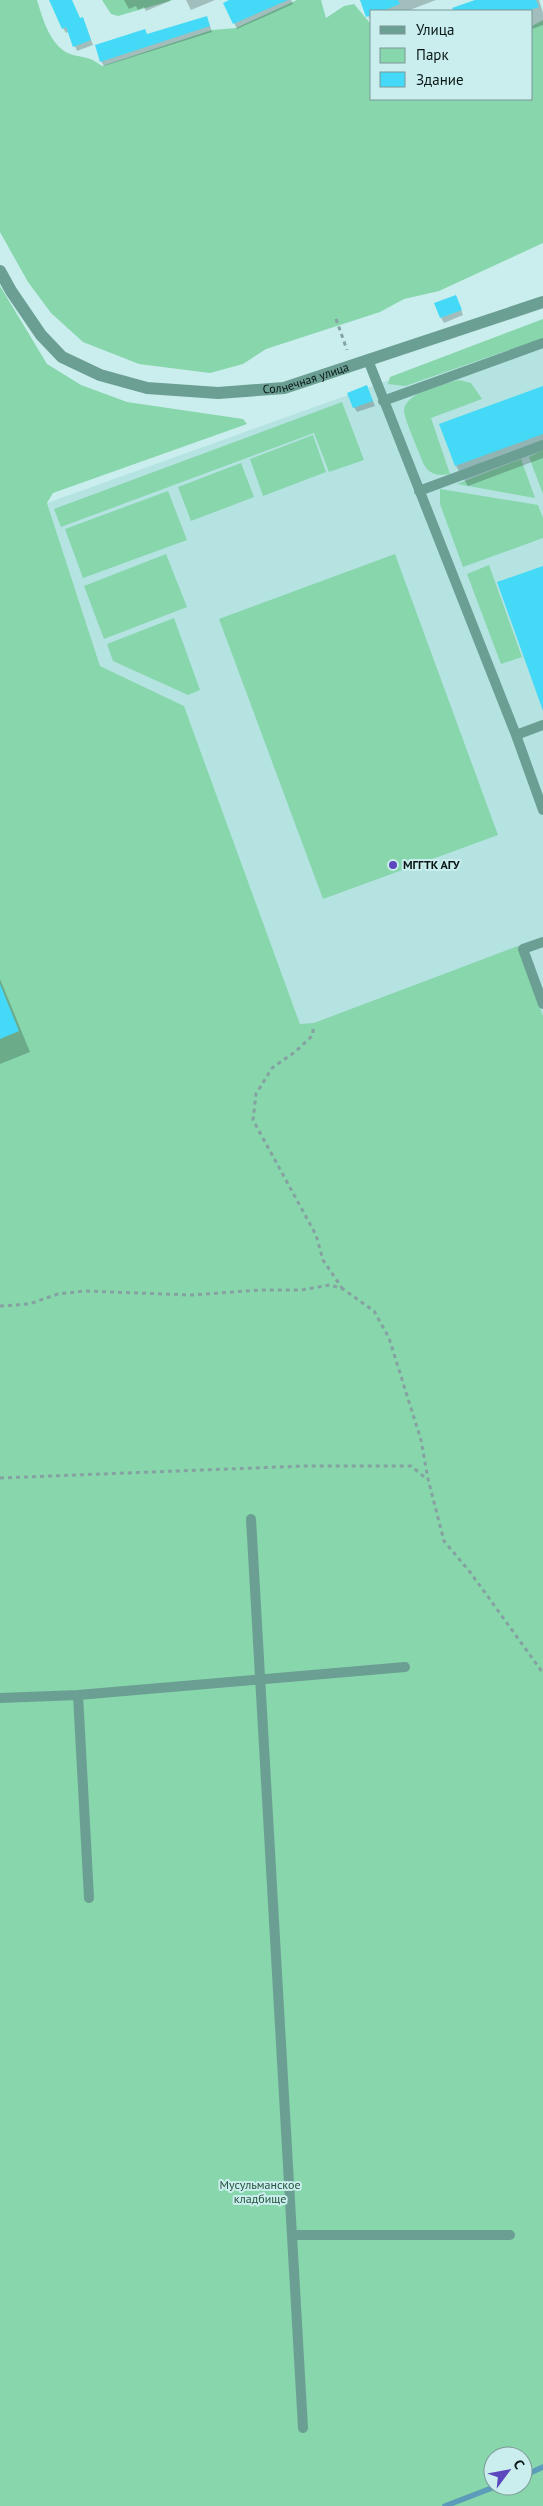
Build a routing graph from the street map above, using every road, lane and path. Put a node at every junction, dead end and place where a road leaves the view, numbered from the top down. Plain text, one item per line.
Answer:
1 (0, 270) edge
2 (543, 302) edge
3 (336, 318) dead end
4 (543, 343) edge
5 (347, 350) dead end
6 (368, 360) junction
7 (384, 400) junction
8 (543, 445) edge
9 (419, 491) junction
10 (543, 725) edge
11 (516, 735) junction
12 (543, 810) edge
13 (543, 942) edge
14 (543, 1004) edge
15 (313, 1030) dead end
16 (343, 1289) junction
17 (0, 1306) edge
18 (0, 1478) edge
19 (428, 1479) junction
20 (251, 1518) dead end
21 (405, 1667) dead end
22 (543, 1673) edge
23 (261, 1679) junction
24 (78, 1695) junction
25 (0, 1698) edge
26 (90, 1898) dead end
27 (292, 2235) junction
28 (510, 2235) dead end
29 (303, 2428) dead end

1 - 6 street, Солнечная улица
2 - 6 street, Солнечная улица
3 - 5 path
4 - 7 lane
6 - 7 lane
7 - 9 lane
8 - 9 lane
9 - 11 lane
10 - 11 lane
11 - 12 lane
13 - 14 lane
15 - 16 path
16 - 17 path
16 - 19 path
18 - 19 path
19 - 22 path
20 - 23 lane
21 - 23 lane
23 - 24 lane
23 - 27 lane
24 - 25 lane
24 - 26 lane
27 - 28 lane
27 - 29 lane

